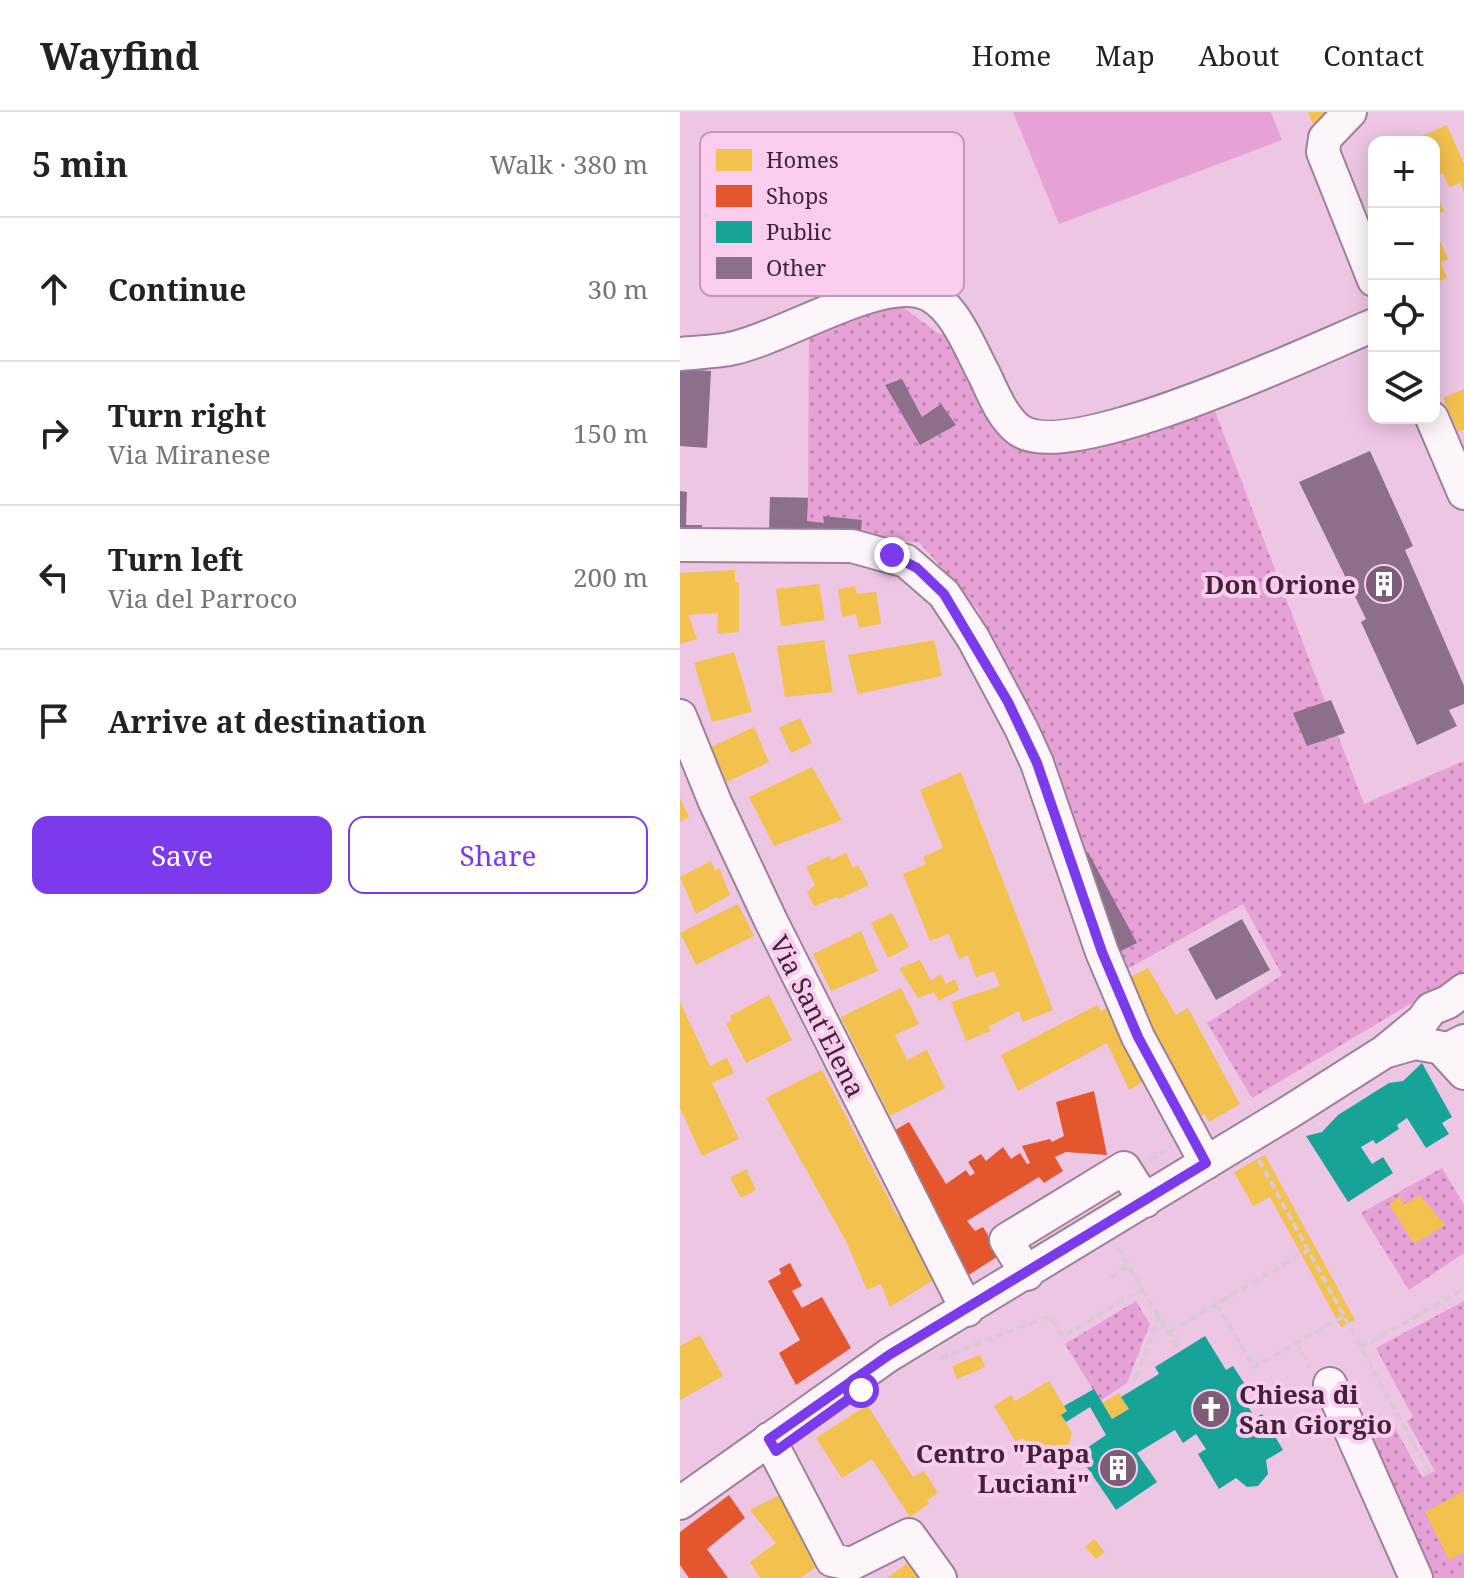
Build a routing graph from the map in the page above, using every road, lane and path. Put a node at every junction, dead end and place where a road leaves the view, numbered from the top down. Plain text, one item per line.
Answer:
1 (1350, 112) edge
2 (1368, 265) edge
3 (874, 296) edge
4 (933, 296) edge
5 (1368, 328) edge
6 (680, 354) edge
7 (1435, 424) edge
8 (1464, 493) edge
9 (680, 545) edge
10 (680, 716) edge
11 (1448, 1022) edge
12 (1464, 1073) edge
13 (1174, 1145) dead end
14 (1258, 1158) dead end
15 (1206, 1163) junction
16 (1141, 1167) dead end
17 (1112, 1239) dead end
18 (1308, 1250) junction
19 (1129, 1266) junction
20 (1111, 1277) dead end
21 (1143, 1289) junction
22 (1464, 1289) edge
23 (1216, 1304) junction
24 (967, 1310) junction
25 (1159, 1316) junction
26 (1344, 1316) junction
27 (1169, 1332) junction
28 (1297, 1342) junction
29 (1360, 1348) junction
30 (1180, 1351) dead end
31 (930, 1363) dead end
32 (1136, 1378) dead end
33 (1323, 1382) joint
34 (769, 1439) junction
35 (1430, 1474) dead end
36 (680, 1503) edge
37 (940, 1578) edge
38 (1416, 1578) edge

1 - 2 street
3 - 6 street
4 - 5 street
7 - 8 street
9 - 15 street
10 - 24 street, Via Sant'Elena
11 - 12 street
11 - 15 street
13 - 16 path
14 - 18 path
15 - 24 street
17 - 19 path
18 - 23 path
18 - 26 path
19 - 20 path
19 - 21 path
21 - 25 path
21 - 31 path
22 - 29 path
23 - 27 path
23 - 28 path
24 - 34 street
25 - 27 path
25 - 32 path
26 - 28 path
26 - 29 path
27 - 30 path
28 - 33 path
29 - 35 path
33 - 38 street
34 - 36 street
34 - 37 street

